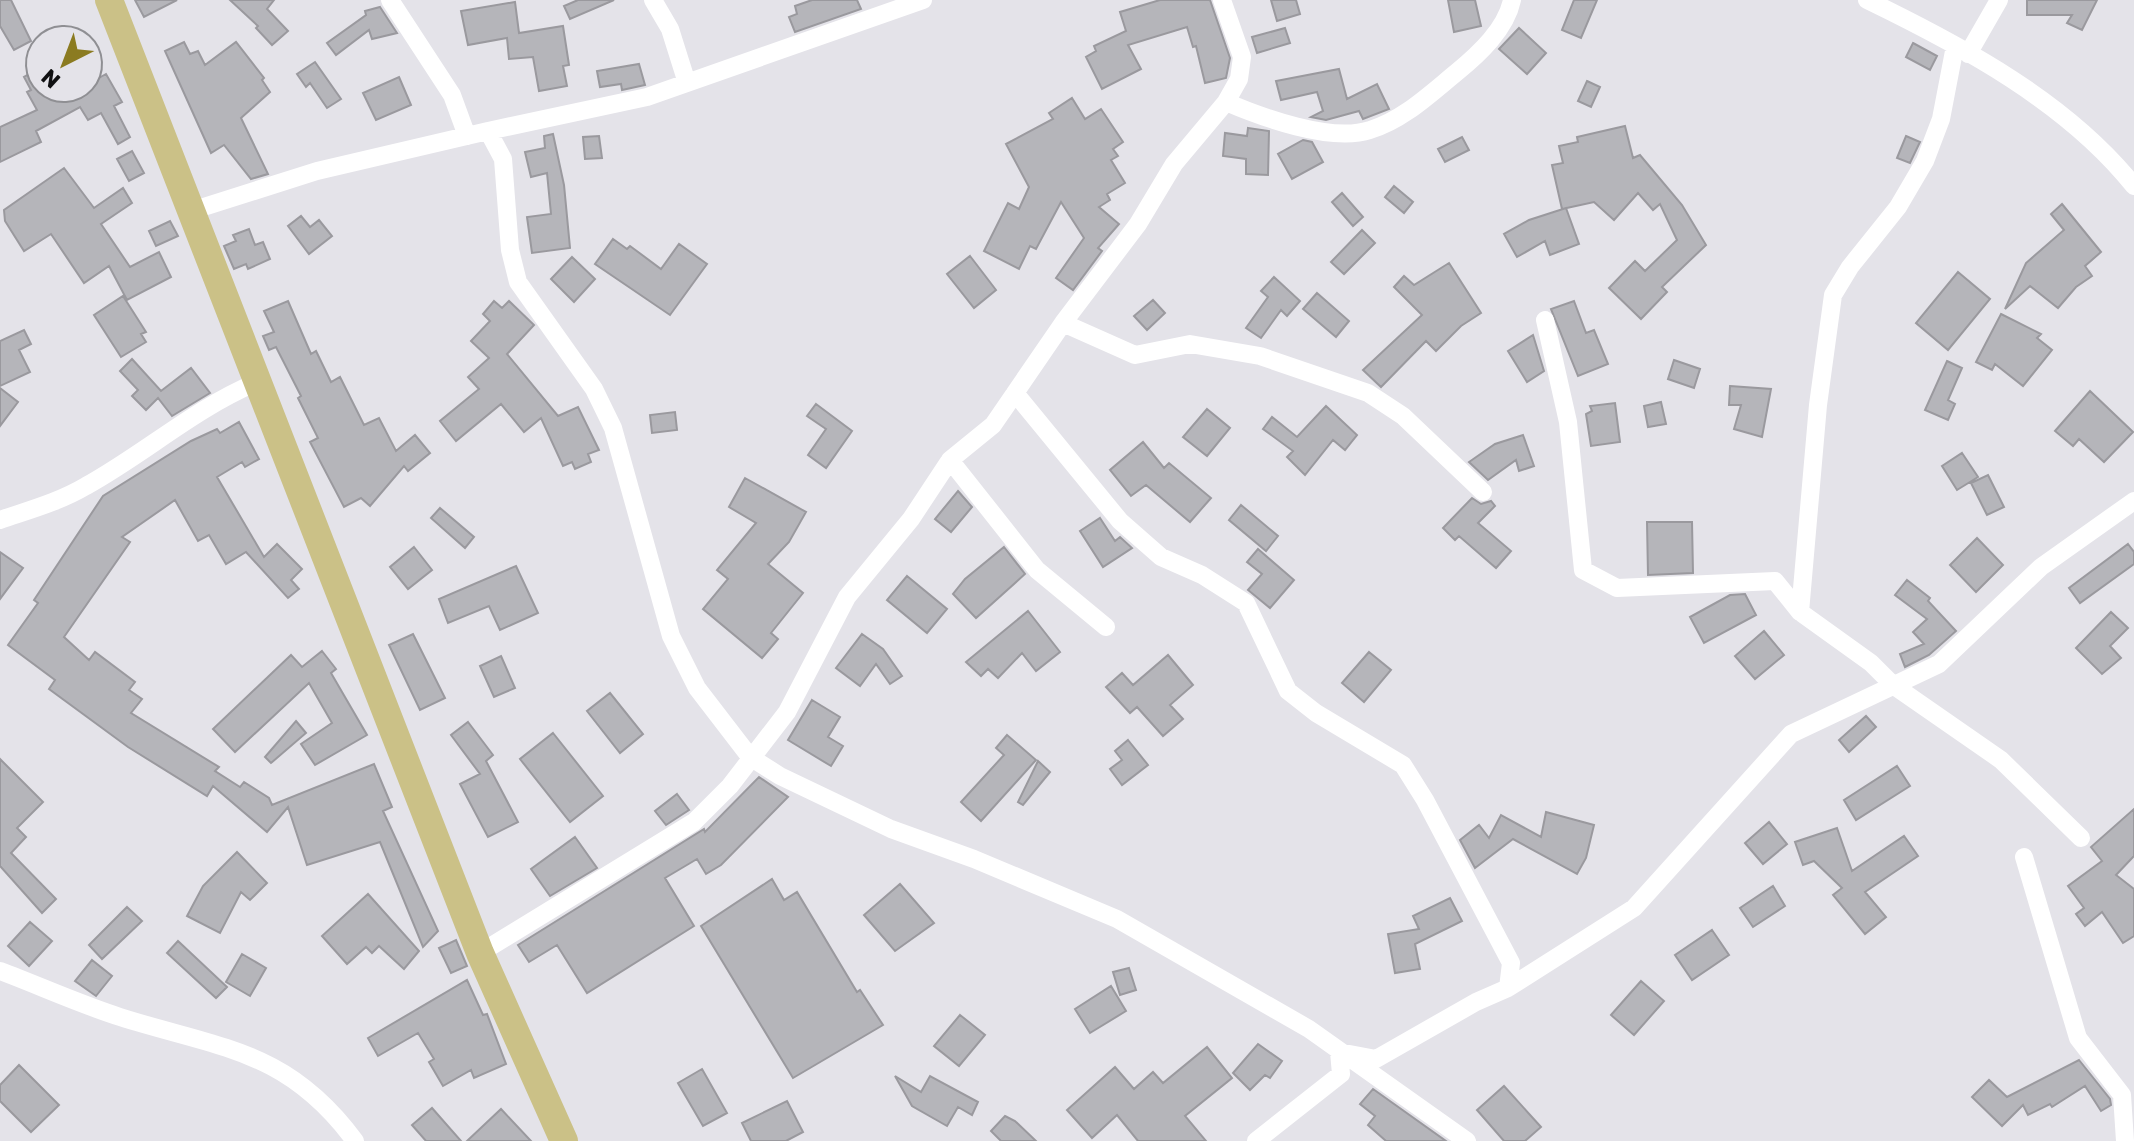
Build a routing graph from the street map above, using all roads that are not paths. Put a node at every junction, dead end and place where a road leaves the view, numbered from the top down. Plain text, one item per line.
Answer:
1 (109, 0) edge
2 (390, 0) edge
3 (653, 0) edge
4 (923, 0) edge
5 (1222, 0) edge
6 (1512, 0) edge
7 (1867, 0) edge
8 (1999, 0) edge
9 (1961, 50) junction
10 (687, 83) junction
11 (1226, 102) junction
12 (488, 131) junction
13 (467, 136) junction
14 (2134, 186) edge
15 (191, 211) junction
16 (1545, 320) dead end
17 (1063, 323) junction
18 (255, 383) junction
19 (1015, 393) junction
20 (950, 460) junction
21 (1483, 492) dead end
22 (2134, 501) edge
23 (0, 520) edge
24 (1800, 612) junction
25 (1106, 627) dead end
26 (1893, 685) junction
27 (750, 757) junction
28 (2081, 838) dead end
29 (2024, 857) dead end
30 (480, 953) junction
31 (0, 971) edge
32 (1508, 988) junction
33 (1339, 1052) junction
34 (355, 1141) edge
35 (564, 1141) edge
36 (1256, 1141) edge
37 (1467, 1141) edge
38 (2125, 1141) edge

1 - 15 main road
2 - 13 street
3 - 10 street
4 - 10 street
5 - 11 street
6 - 11 street
7 - 9 street
8 - 9 street
9 - 14 street
9 - 24 street
10 - 12 street
11 - 17 street
12 - 13 street
12 - 27 street
13 - 15 street
15 - 18 main road
16 - 24 street
17 - 19 street
17 - 21 street
18 - 23 street
18 - 30 main road
19 - 20 street
19 - 32 street
20 - 25 street
20 - 27 street
22 - 26 street
24 - 26 street
26 - 28 street
26 - 32 street
27 - 30 street
27 - 33 street
29 - 38 street
30 - 35 main road
31 - 34 street
32 - 33 street
33 - 36 street
33 - 37 street

